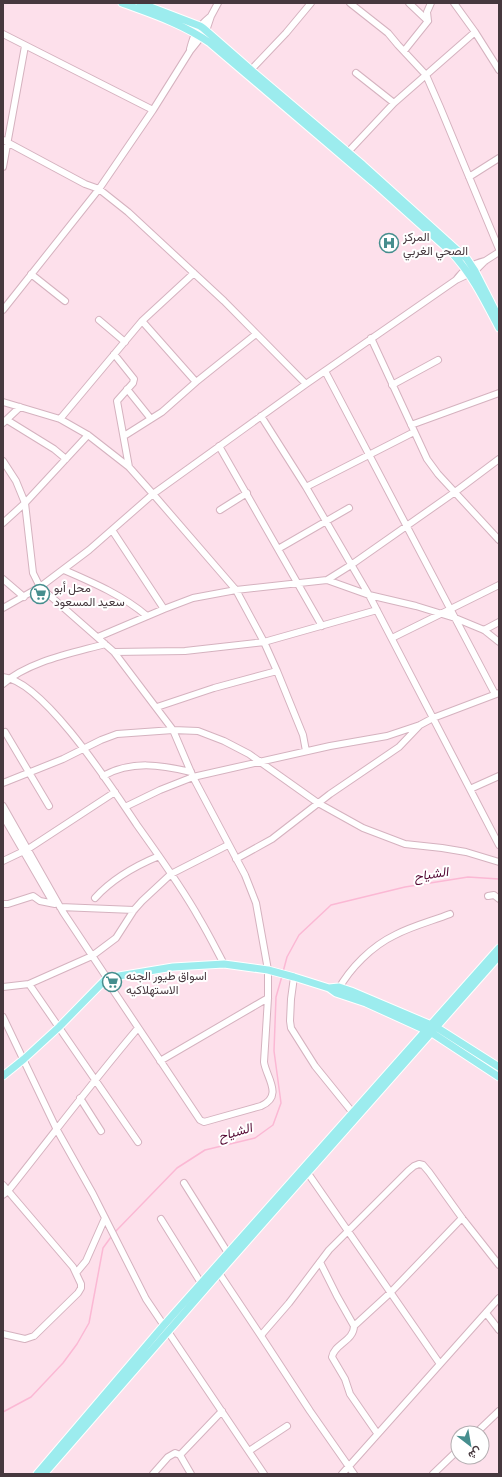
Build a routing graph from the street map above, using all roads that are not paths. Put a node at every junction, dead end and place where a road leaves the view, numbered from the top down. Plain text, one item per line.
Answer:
1 (122, 3) edge
2 (140, 3) edge
3 (218, 3) edge
4 (311, 3) edge
5 (350, 3) edge
6 (409, 3) edge
7 (431, 3) edge
8 (454, 3) edge
9 (211, 16) junction
10 (428, 21) junction
11 (200, 26) junction
12 (475, 32) junction
13 (194, 33) junction
14 (3, 34) edge
15 (204, 34) junction
16 (25, 46) junction
17 (190, 51) junction
18 (404, 51) junction
19 (499, 70) edge
20 (249, 72) junction
21 (356, 73) dead end
22 (426, 75) junction
23 (394, 103) junction
24 (153, 110) junction
25 (5, 140) edge
26 (348, 152) junction
27 (499, 158) edge
28 (3, 167) edge
29 (470, 177) junction
30 (99, 189) junction
31 (499, 251) edge
32 (470, 270) junction
33 (194, 273) junction
34 (31, 274) junction
35 (65, 301) dead end
36 (3, 310) edge
37 (499, 318) edge
38 (99, 320) dead end
39 (142, 321) junction
40 (499, 328) edge
41 (256, 334) junction
42 (371, 338) junction
43 (125, 342) junction
44 (114, 354) junction
45 (438, 360) dead end
46 (325, 371) junction
47 (196, 382) junction
48 (306, 384) junction
49 (392, 385) junction
50 (127, 389) junction
51 (499, 393) edge
52 (3, 402) edge
53 (20, 407) junction
54 (261, 416) junction
55 (60, 419) junction
56 (152, 419) junction
57 (5, 422) edge
58 (411, 425) junction
59 (414, 432) junction
60 (88, 435) junction
61 (124, 436) junction
62 (219, 446) junction
63 (370, 455) junction
64 (66, 459) junction
65 (499, 459) edge
66 (3, 461) edge
67 (129, 467) junction
68 (306, 487) junction
69 (455, 492) junction
70 (247, 493) junction
71 (153, 494) junction
72 (25, 503) junction
73 (348, 508) dead end
74 (220, 510) dead end
75 (325, 521) junction
76 (3, 523) edge
77 (406, 526) junction
78 (112, 530) junction
79 (499, 540) edge
80 (278, 549) junction
81 (351, 565) junction
82 (64, 570) junction
83 (3, 579) edge
84 (327, 580) junction
85 (298, 584) junction
86 (499, 585) edge
87 (40, 587) junction
88 (236, 590) junction
89 (369, 595) junction
90 (24, 597) junction
91 (3, 608) edge
92 (164, 609) junction
93 (377, 610) junction
94 (451, 610) junction
95 (442, 614) junction
96 (147, 616) junction
97 (455, 618) junction
98 (499, 622) edge
99 (322, 626) junction
100 (484, 630) junction
101 (98, 637) junction
102 (392, 638) junction
103 (264, 642) junction
104 (499, 642) edge
105 (105, 644) junction
106 (114, 652) junction
107 (277, 671) junction
108 (3, 677) edge
109 (10, 678) junction
110 (3, 684) edge
111 (497, 694) edge
112 (157, 707) junction
113 (433, 718) junction
114 (420, 724) junction
115 (173, 730) junction
116 (5, 732) dead end
117 (85, 749) junction
118 (306, 751) junction
119 (260, 762) junction
120 (29, 773) junction
121 (192, 775) junction
122 (103, 776) junction
123 (499, 776) edge
124 (3, 783) edge
125 (470, 789) junction
126 (115, 792) junction
127 (318, 803) junction
128 (3, 806) edge
129 (49, 806) dead end
130 (125, 807) junction
131 (3, 816) edge
132 (228, 845) junction
133 (499, 845) edge
134 (25, 851) junction
135 (159, 856) junction
136 (236, 859) junction
137 (3, 862) edge
138 (499, 862) edge
139 (171, 874) junction
140 (488, 896) dead end
141 (95, 898) dead end
142 (499, 899) edge
143 (3, 904) edge
144 (57, 906) junction
145 (134, 910) junction
146 (450, 914) dead end
147 (499, 948) edge
148 (499, 956) edge
149 (90, 957) junction
150 (224, 964) junction
151 (271, 971) junction
152 (292, 976) junction
153 (107, 981) junction
154 (28, 984) junction
155 (3, 987) edge
156 (337, 990) junction
157 (268, 998) junction
158 (3, 1017) edge
159 (59, 1027) junction
160 (138, 1028) junction
161 (431, 1029) junction
162 (24, 1059) junction
163 (160, 1060) junction
164 (499, 1067) edge
165 (3, 1076) edge
166 (499, 1076) edge
167 (95, 1079) junction
168 (80, 1098) junction
169 (353, 1112) junction
170 (57, 1130) junction
171 (101, 1131) dead end
172 (138, 1142) dead end
173 (306, 1170) junction
174 (184, 1183) dead end
175 (3, 1185) edge
176 (5, 1193) edge
177 (104, 1218) junction
178 (462, 1218) junction
179 (161, 1219) dead end
180 (348, 1232) junction
181 (228, 1253) junction
182 (320, 1262) junction
183 (499, 1265) edge
184 (76, 1273) junction
185 (219, 1273) junction
186 (201, 1283) junction
187 (390, 1293) junction
188 (499, 1298) edge
189 (486, 1313) junction
190 (164, 1325) junction
191 (354, 1326) junction
192 (499, 1330) edge
193 (169, 1331) junction
194 (3, 1334) edge
195 (262, 1336) junction
196 (440, 1364) junction
197 (222, 1411) junction
198 (499, 1411) edge
199 (484, 1425) edge
200 (288, 1426) dead end
201 (378, 1433) junction
202 (249, 1451) junction
203 (180, 1455) junction
204 (450, 1458) edge
205 (348, 1466) junction
206 (36, 1474) edge
207 (44, 1474) edge
208 (153, 1474) edge
209 (191, 1474) edge
210 (264, 1474) edge
211 (342, 1474) edge
212 (354, 1474) edge
213 (433, 1474) edge

1 - 13 main road
2 - 11 main road
3 - 9 street
4 - 20 street
5 - 18 street
6 - 10 street
7 - 10 street
8 - 12 street
9 - 11 street
9 - 15 street
10 - 18 street
11 - 13 street
11 - 15 main road
12 - 19 street
12 - 22 street
13 - 15 main road
13 - 17 street
14 - 16 street
15 - 17 street
15 - 20 main road
16 - 24 street
16 - 25 street
17 - 24 street
18 - 22 street
20 - 26 main road
20 - 32 main road
21 - 23 street
22 - 23 street
22 - 29 street
23 - 26 street
24 - 30 street
25 - 28 street
25 - 30 street
26 - 32 main road
27 - 29 street
29 - 31 street
30 - 33 street
30 - 34 street
31 - 32 street
32 - 37 main road
32 - 40 main road
32 - 42 street
33 - 39 street
33 - 41 street
34 - 35 street
34 - 36 street
38 - 43 street
39 - 43 street
39 - 47 street
41 - 47 street
41 - 48 street
42 - 46 street
42 - 49 street
43 - 44 street
44 - 50 street
44 - 55 street
45 - 49 street
46 - 48 street
46 - 63 street
47 - 56 street
48 - 54 street
49 - 58 street
50 - 56 street
50 - 61 street
51 - 58 street
52 - 53 street
53 - 55 street
53 - 57 street
54 - 62 street
54 - 68 street
55 - 60 street
56 - 61 street
57 - 64 street
58 - 59 street
59 - 63 street
59 - 69 street
60 - 64 street
60 - 67 street
61 - 67 street
62 - 70 street
62 - 71 street
63 - 68 street
63 - 77 street
64 - 72 street
65 - 69 street
66 - 72 street
67 - 71 street
68 - 75 street
69 - 77 street
69 - 79 street
70 - 74 street
70 - 80 street
71 - 78 street
71 - 88 street
72 - 76 street
72 - 87 street
73 - 75 street
75 - 80 street
75 - 81 street
77 - 81 street
77 - 94 street
78 - 82 street
78 - 92 street
80 - 85 street
81 - 84 street
81 - 89 street
82 - 87 street
82 - 96 street
83 - 90 street
84 - 85 street
84 - 89 street
85 - 88 street
85 - 99 street
86 - 94 street
87 - 90 street
87 - 101 street
88 - 92 street
88 - 103 street
89 - 93 street
89 - 95 street
90 - 91 street
92 - 96 street
93 - 99 street
93 - 102 street
94 - 95 street
94 - 97 street
95 - 97 street
95 - 102 street
96 - 101 street
97 - 100 street
97 - 111 street
98 - 100 street
99 - 103 street
100 - 104 street
101 - 105 street
102 - 113 street
103 - 106 street
103 - 107 street
105 - 106 street
105 - 109 street
106 - 112 street
107 - 112 street
107 - 118 street
108 - 109 street
109 - 110 street
109 - 117 street
111 - 113 street
112 - 115 street
113 - 114 street
113 - 125 street
114 - 118 street
114 - 127 street
115 - 117 street
115 - 119 street
115 - 121 street
116 - 120 street
117 - 120 street
117 - 122 street
118 - 119 street
119 - 121 street
119 - 127 street
120 - 124 street
120 - 129 street
121 - 122 street
121 - 130 street
121 - 132 street
122 - 126 street
123 - 125 street
125 - 133 street
126 - 130 street
126 - 134 street
127 - 136 street
127 - 138 street
128 - 134 street
130 - 135 street
131 - 134 street
132 - 136 street
132 - 139 street
134 - 137 street
134 - 144 street
135 - 139 street
135 - 141 street
136 - 151 street
139 - 145 street
139 - 150 street
140 - 142 street
143 - 144 street
144 - 145 street
144 - 149 street
145 - 149 street
146 - 156 street
147 - 161 main road
148 - 161 main road
149 - 153 street
149 - 154 street
150 - 151 main road
150 - 153 main road
151 - 152 main road
151 - 157 street
152 - 156 main road
152 - 169 street
153 - 159 main road
153 - 160 street
154 - 155 street
154 - 159 street
156 - 161 main road
157 - 163 street
157 - 163 street
158 - 162 street
159 - 162 main road
159 - 167 street
160 - 163 street
160 - 167 street
161 - 164 main road
161 - 166 main road
161 - 169 main road
161 - 173 main road
162 - 165 main road
162 - 170 street
167 - 168 street
167 - 172 street
168 - 170 street
168 - 171 street
169 - 173 main road
170 - 176 street
170 - 177 street
173 - 180 street
173 - 181 main road
173 - 185 main road
174 - 181 street
175 - 176 street
176 - 184 street
177 - 184 street
177 - 190 street
178 - 180 street
178 - 183 street
178 - 187 street
179 - 186 street
180 - 182 street
180 - 187 street
181 - 186 main road
182 - 191 street
182 - 195 street
184 - 194 street
185 - 193 main road
185 - 195 street
186 - 190 main road
187 - 191 street
187 - 196 street
188 - 189 street
189 - 192 street
189 - 196 street
190 - 193 street
190 - 206 main road
191 - 201 street
193 - 197 street
193 - 207 main road
195 - 205 street
196 - 201 street
197 - 202 street
197 - 203 street
198 - 199 street
200 - 202 street
201 - 205 street
202 - 210 street
203 - 208 street
203 - 209 street
204 - 213 street
205 - 211 street
205 - 212 street

